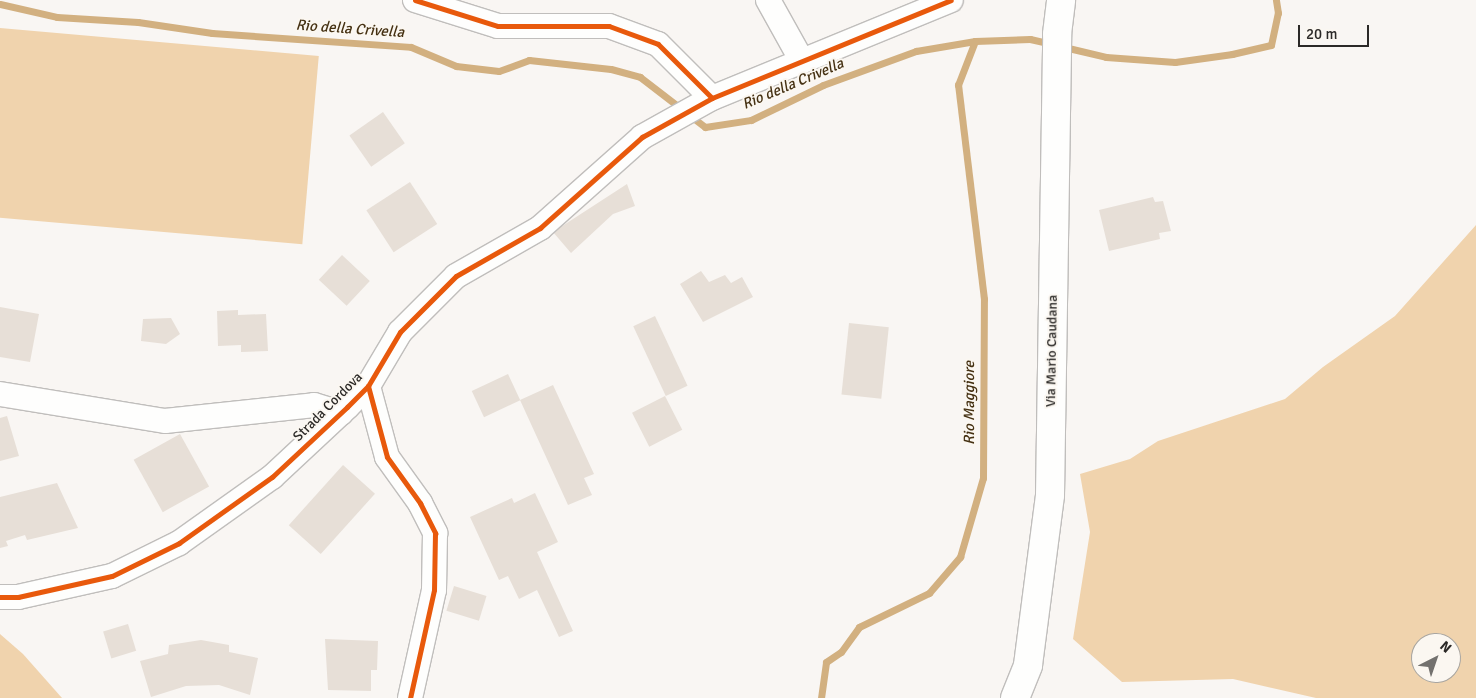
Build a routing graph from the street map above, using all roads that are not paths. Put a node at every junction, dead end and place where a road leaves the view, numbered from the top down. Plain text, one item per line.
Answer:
1 (414, 0) edge
2 (768, 0) edge
3 (951, 0) edge
4 (1061, 0) edge
5 (802, 61) junction
6 (706, 101) junction
7 (368, 386) junction
8 (0, 394) edge
9 (341, 413) junction
10 (0, 597) edge
11 (410, 698) edge
12 (1015, 698) edge

1 - 6 street
2 - 5 street
3 - 5 street, Strada Cordova
4 - 12 main road, Via Mario Caudana
5 - 6 street, Strada Cordova
6 - 7 street, Strada Cordova
7 - 9 street, Strada Cordova
7 - 11 street
8 - 9 street
9 - 10 street, Strada Cordova

